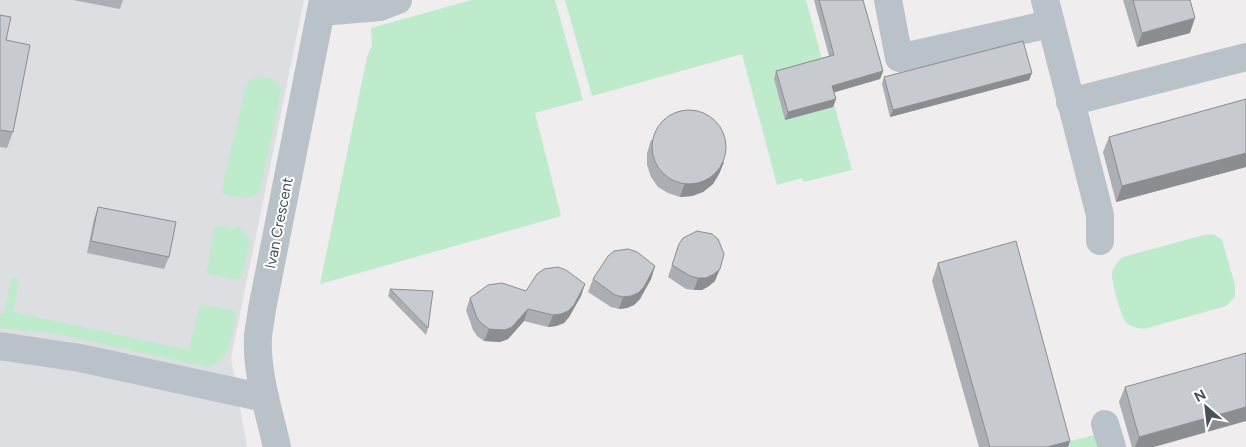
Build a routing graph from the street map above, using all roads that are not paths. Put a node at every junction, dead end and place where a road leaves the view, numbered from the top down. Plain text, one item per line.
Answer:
1 (398, 0) edge
2 (888, 0) edge
3 (322, 6) edge
4 (1047, 12) edge
5 (1246, 57) edge
6 (1070, 102) junction
7 (1100, 241) dead end
8 (0, 346) edge
9 (265, 398) junction
10 (277, 447) edge

1 - 3 street
2 - 4 street
3 - 9 street, Ivan Crescent
4 - 6 street
5 - 6 street
6 - 7 street
8 - 9 street
9 - 10 street, Ivan Crescent

